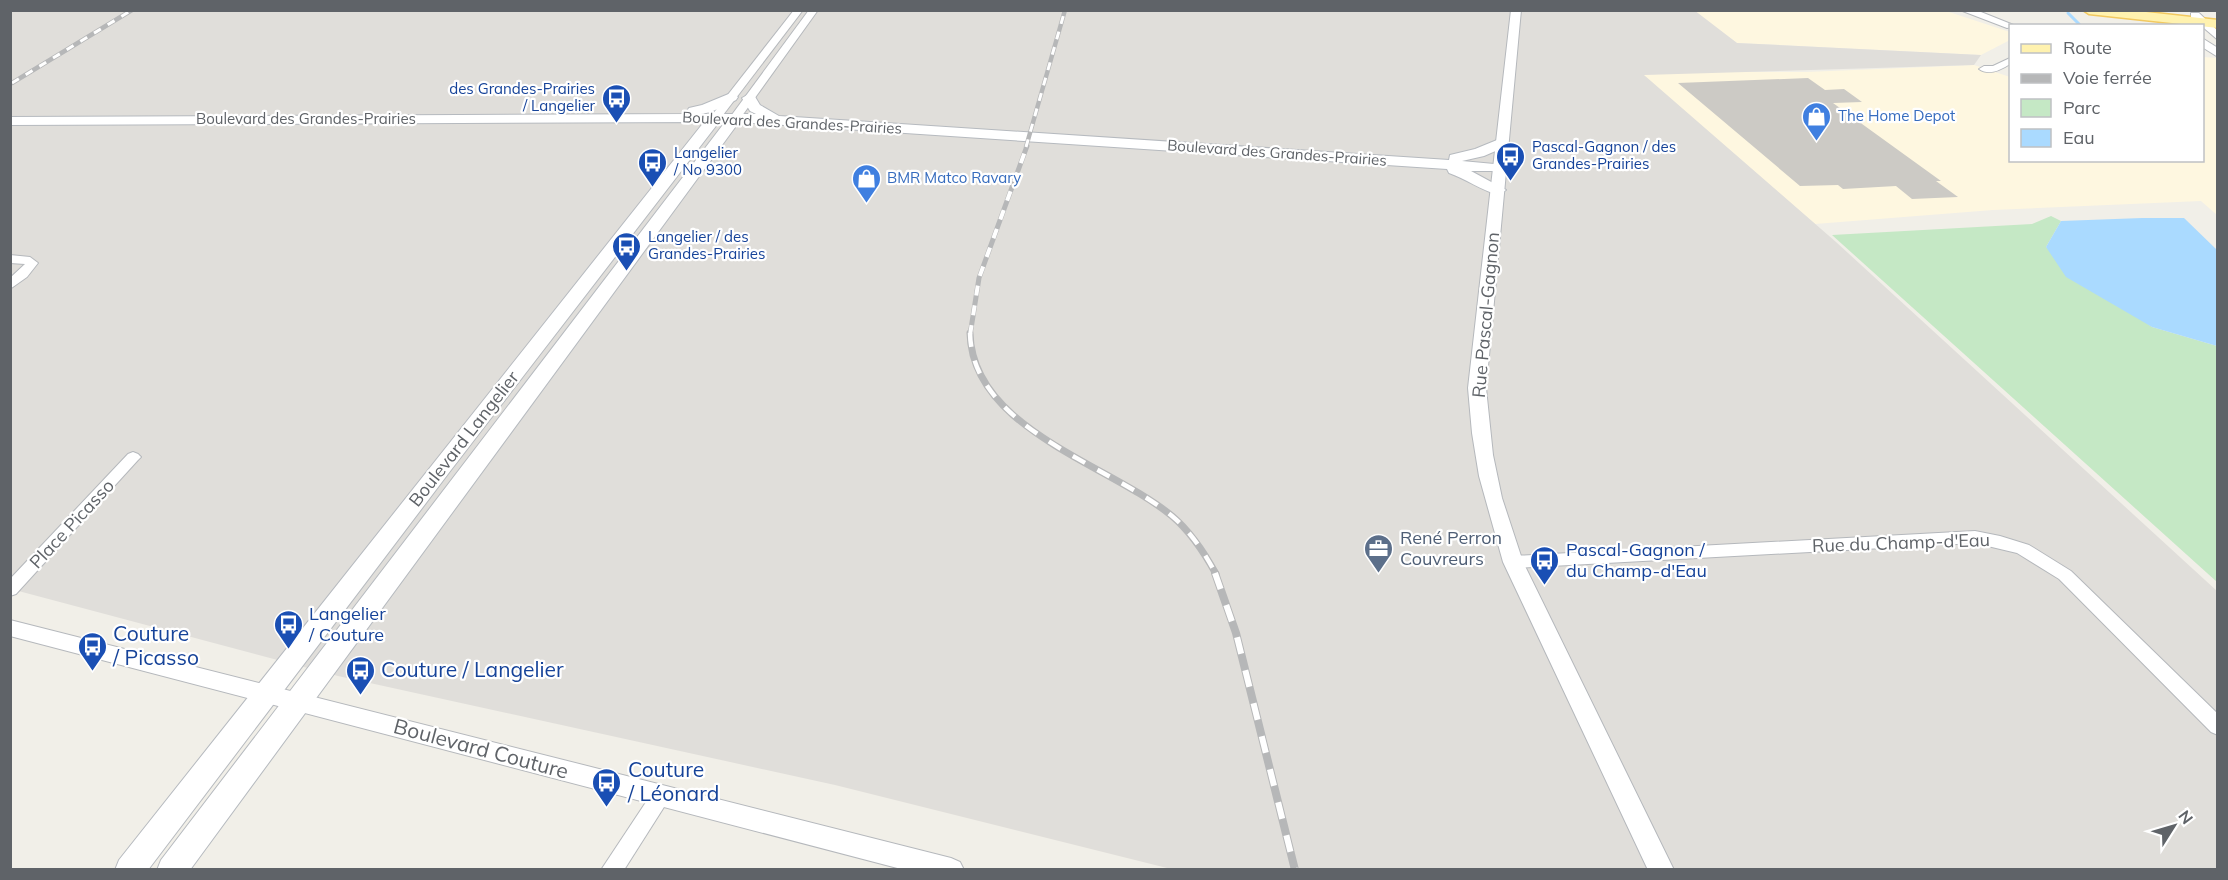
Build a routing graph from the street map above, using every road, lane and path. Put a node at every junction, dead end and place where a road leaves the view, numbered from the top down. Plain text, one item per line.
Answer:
1 (799, 10) edge
2 (814, 10) edge
3 (1516, 10) edge
4 (1965, 10) edge
5 (2089, 10) edge
6 (2148, 10) edge
7 (2217, 17) edge
8 (2189, 19) edge
9 (2148, 24) edge
10 (2217, 24) edge
11 (2009, 25) edge
12 (2204, 29) edge
13 (2217, 37) edge
14 (2204, 43) edge
15 (2217, 55) edge
16 (2009, 62) edge
17 (1984, 69) dead end
18 (731, 98) junction
19 (749, 98) junction
20 (640, 117) junction
21 (735, 117) junction
22 (780, 120) junction
23 (10, 121) edge
24 (718, 127) junction
25 (1502, 143) junction
26 (693, 148) junction
27 (1415, 162) junction
28 (1500, 168) junction
29 (1498, 190) junction
30 (14, 259) edge
31 (10, 285) edge
32 (133, 457) dead end
33 (1513, 562) junction
34 (10, 590) edge
35 (11, 629) edge
36 (266, 694) junction
37 (297, 702) junction
38 (2217, 727) edge
39 (661, 796) junction
40 (130, 870) edge
41 (172, 870) edge
42 (612, 870) edge
43 (951, 870) edge
44 (1661, 870) edge

1 - 18 street, Boulevard Langelier
2 - 19 street, Boulevard Langelier
3 - 25 street, Rue Pascal-Gagnon
4 - 11 street
5 - 8 main road
5 - 9 main road
6 - 8 main road
7 - 8 main road
8 - 10 main road
12 - 13 street
14 - 15 street
16 - 17 street
18 - 20 main road
18 - 24 street, Boulevard Langelier
19 - 21 street, Boulevard Langelier
19 - 22 main road
20 - 23 main road, Boulevard des Grandes-Prairies
20 - 24 main road, Boulevard des Grandes-Prairies
20 - 26 main road
21 - 22 main road, Boulevard des Grandes-Prairies
21 - 24 main road, Boulevard Langelier
21 - 24 main road, Boulevard des Grandes-Prairies
22 - 24 main road
22 - 27 main road, Boulevard des Grandes-Prairies
24 - 26 main road, Boulevard Langelier
24 - 37 main road, Boulevard Langelier
25 - 27 main road
25 - 28 street, Rue Pascal-Gagnon
26 - 36 main road, Boulevard Langelier
27 - 28 main road, Boulevard des Grandes-Prairies
27 - 29 main road
28 - 29 street, Rue Pascal-Gagnon
29 - 33 street, Rue Pascal-Gagnon
30 - 31 street
32 - 34 street, Place Picasso
33 - 38 street, Rue du Champ-d'Eau
33 - 44 street, Rue Pascal-Gagnon
35 - 36 street, Boulevard Couture
36 - 37 street, Boulevard Couture
36 - 40 main road, Boulevard Langelier
37 - 39 street, Boulevard Couture
37 - 41 main road, Boulevard Langelier
39 - 42 street
39 - 43 street, Boulevard Couture

